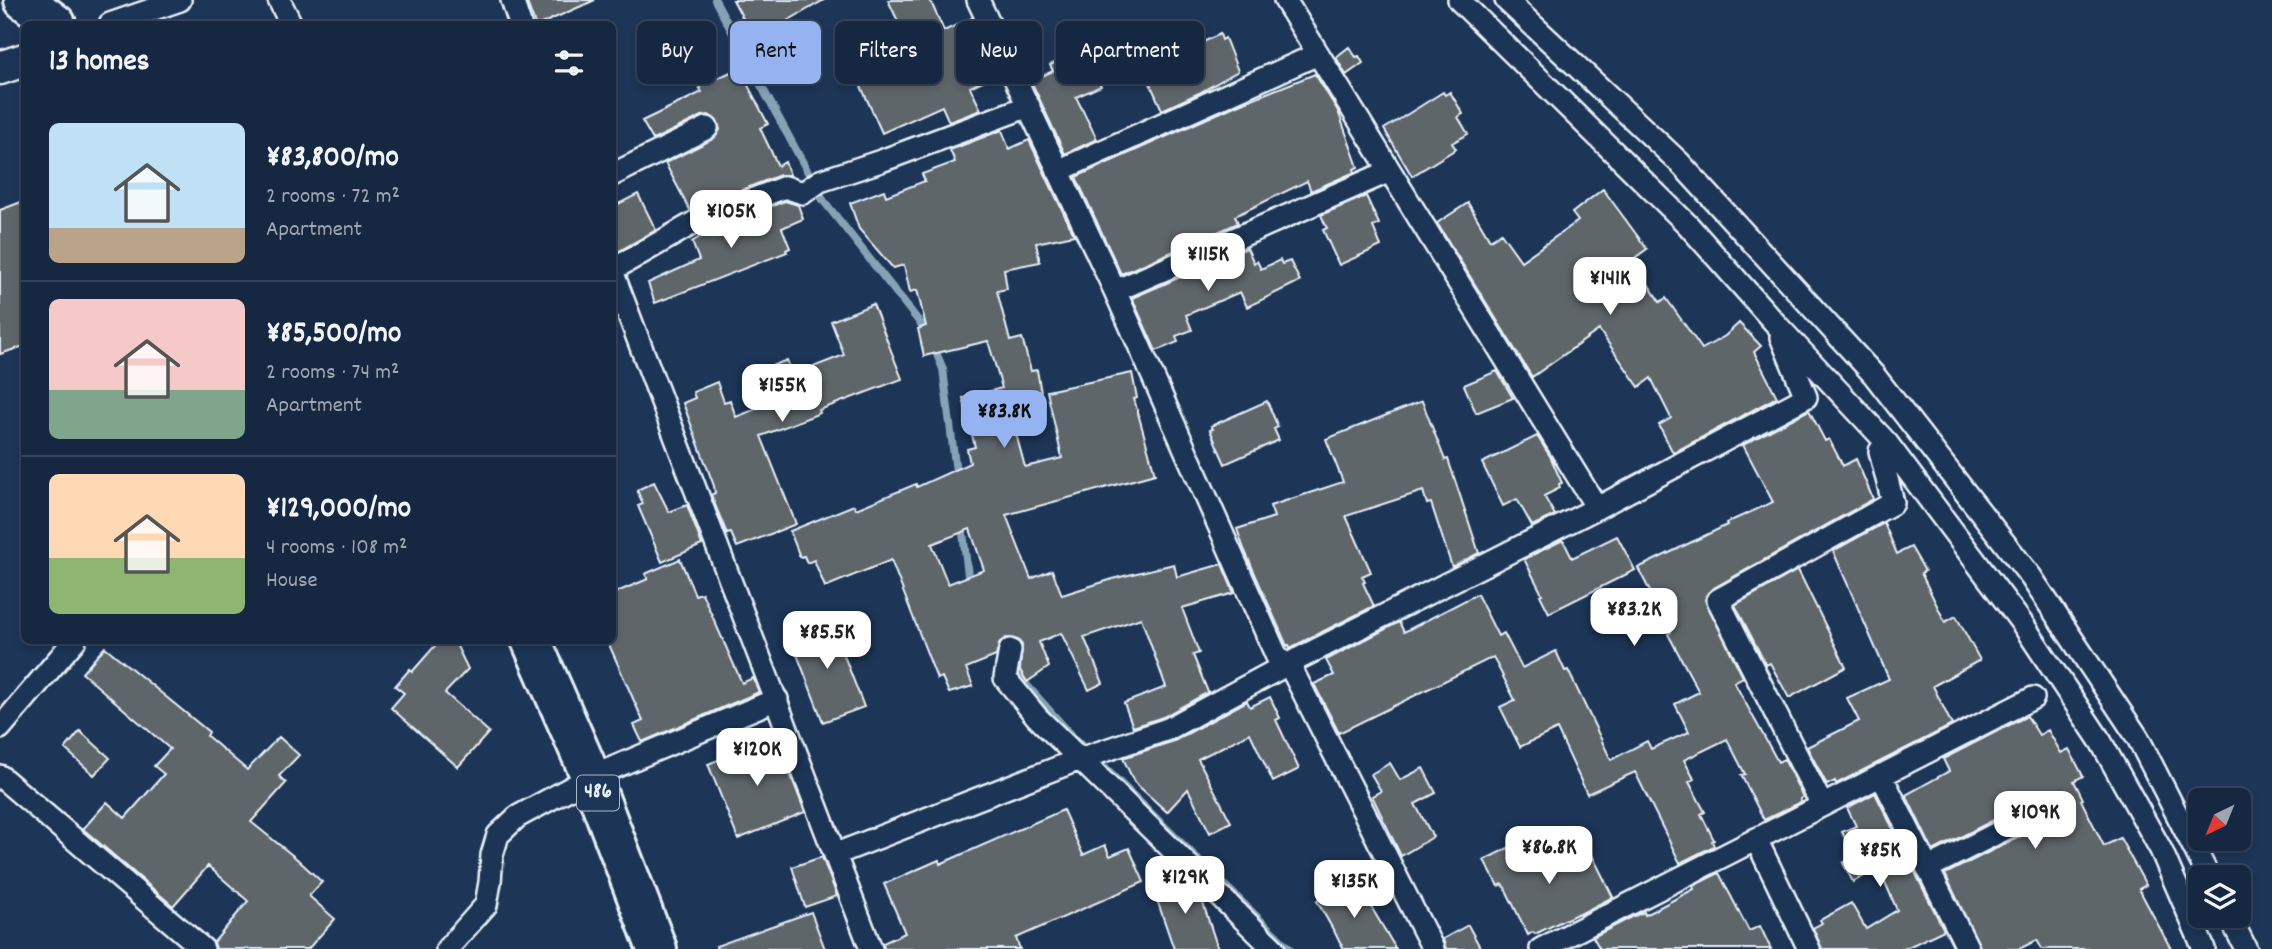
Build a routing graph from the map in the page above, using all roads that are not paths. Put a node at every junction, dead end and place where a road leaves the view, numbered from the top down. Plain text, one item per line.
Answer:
1 (24, 0) edge
2 (48, 0) edge
3 (180, 0) edge
4 (279, 0) edge
5 (512, 0) edge
6 (978, 0) edge
7 (1285, 0) edge
8 (1459, 0) edge
9 (1506, 0) edge
10 (52, 21) edge
11 (62, 21) edge
12 (119, 21) edge
13 (290, 21) edge
14 (519, 21) edge
15 (1318, 54) junction
16 (21, 61) edge
17 (0, 68) edge
18 (1029, 106) junction
19 (707, 128) dead end
20 (1058, 171) junction
21 (1390, 171) junction
22 (616, 173) edge
23 (616, 268) edge
24 (616, 280) edge
25 (1115, 291) junction
26 (1775, 323) junction
27 (1887, 443) junction
28 (1597, 508) junction
29 (72, 644) edge
30 (533, 644) edge
31 (1010, 650) dead end
32 (1286, 665) junction
33 (2033, 698) dead end
34 (776, 699) junction
35 (0, 728) edge
36 (1080, 759) junction
37 (1881, 775) junction
38 (0, 776) edge
39 (591, 777) junction
40 (1822, 805) junction
41 (2035, 814) dead end
42 (1756, 839) junction
43 (836, 853) junction
44 (2203, 865) edge
45 (1928, 869) junction
46 (2236, 928) edge
47 (203, 949) edge
48 (447, 949) edge
49 (657, 949) edge
50 (871, 949) edge
51 (1274, 949) edge
52 (1433, 949) edge
53 (1541, 949) edge
54 (1809, 949) edge
55 (1968, 949) edge
56 (2204, 949) edge
57 (2246, 949) edge

1 - 10 highway
2 - 11 highway
3 - 12 street
4 - 13 street
5 - 14 street
6 - 18 street
7 - 15 street
8 - 26 street
9 - 44 street
15 - 20 street
15 - 21 street
16 - 17 main road
18 - 20 street
18 - 23 street
19 - 22 street
20 - 25 street
21 - 25 street
21 - 28 street
24 - 34 street
25 - 32 street
26 - 27 street
26 - 28 street
27 - 40 street
27 - 56 street
28 - 32 street
29 - 35 street
30 - 39 highway, 486
31 - 36 street
32 - 36 street
32 - 52 street
33 - 37 street
34 - 39 street
34 - 43 street
36 - 43 street
36 - 51 street
37 - 40 street
37 - 45 street
38 - 47 street
39 - 48 street
39 - 49 highway, 486
40 - 42 street
41 - 45 street
42 - 53 street
42 - 54 street
43 - 50 street
45 - 55 street
46 - 57 street

